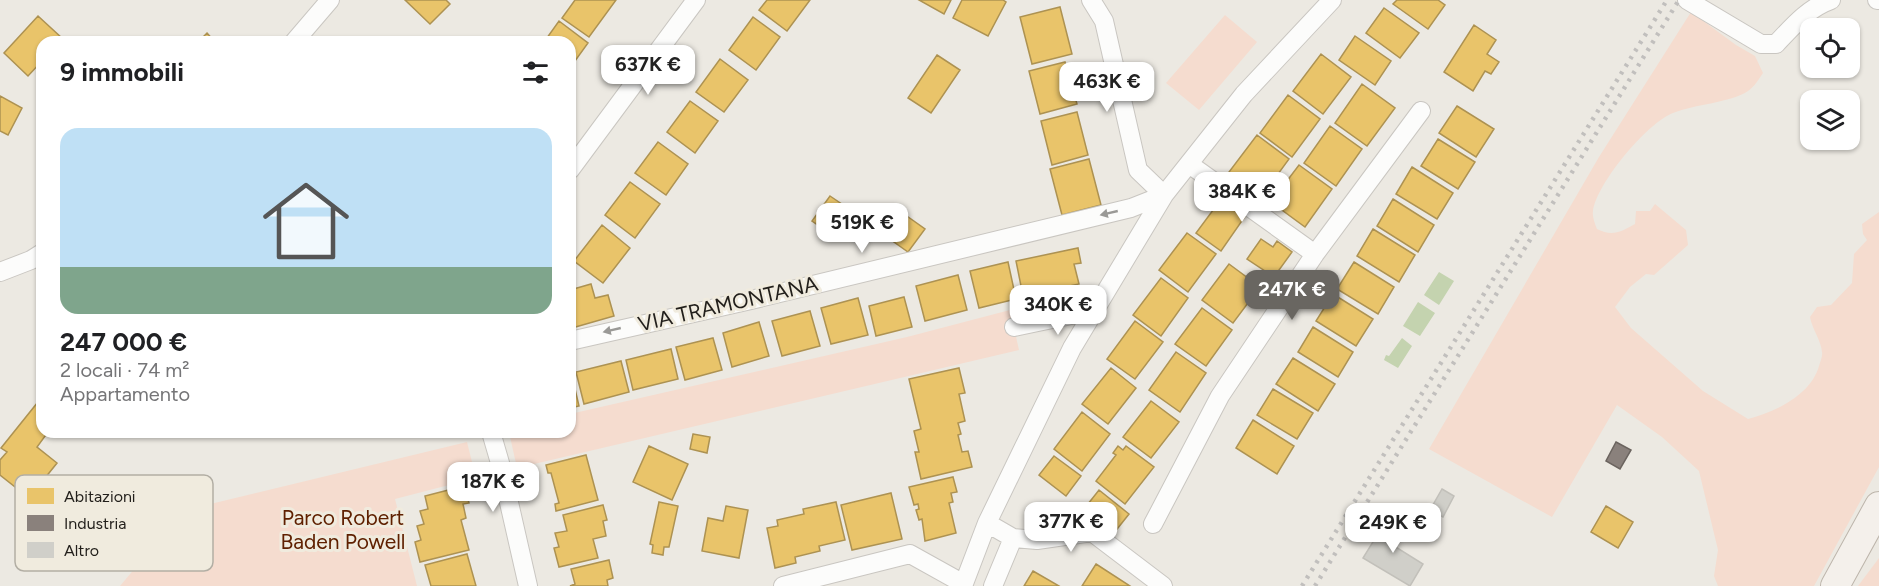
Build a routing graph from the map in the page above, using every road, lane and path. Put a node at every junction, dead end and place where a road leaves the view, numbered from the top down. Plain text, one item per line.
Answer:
1 (330, 0) edge
2 (696, 0) edge
3 (1091, 0) edge
4 (1332, 0) edge
5 (1687, 0) edge
6 (1831, 0) edge
7 (303, 36) edge
8 (1421, 111) dead end
9 (576, 162) edge
10 (1188, 164) junction
11 (1164, 195) junction
12 (1315, 254) junction
13 (36, 257) edge
14 (0, 272) edge
15 (1095, 310) junction
16 (1014, 327) dead end
17 (576, 340) edge
18 (493, 438) edge
19 (1879, 506) edge
20 (987, 523) junction
21 (1153, 524) dead end
22 (1013, 538) junction
23 (963, 585) edge
24 (528, 586) edge
25 (783, 586) edge
26 (993, 586) edge
27 (1163, 586) edge
28 (1834, 586) edge

1 - 7 street
2 - 9 street
3 - 11 street
4 - 10 street
5 - 6 street
8 - 12 street
10 - 11 street
10 - 12 street
11 - 15 street
11 -> 17 street, VIA TRAMONTANA
12 - 21 street
13 - 14 street
15 - 16 street
15 - 20 street
18 - 24 street
19 - 28 main road
20 - 22 street
20 - 23 street
22 - 26 street
22 - 27 street
23 - 25 street

